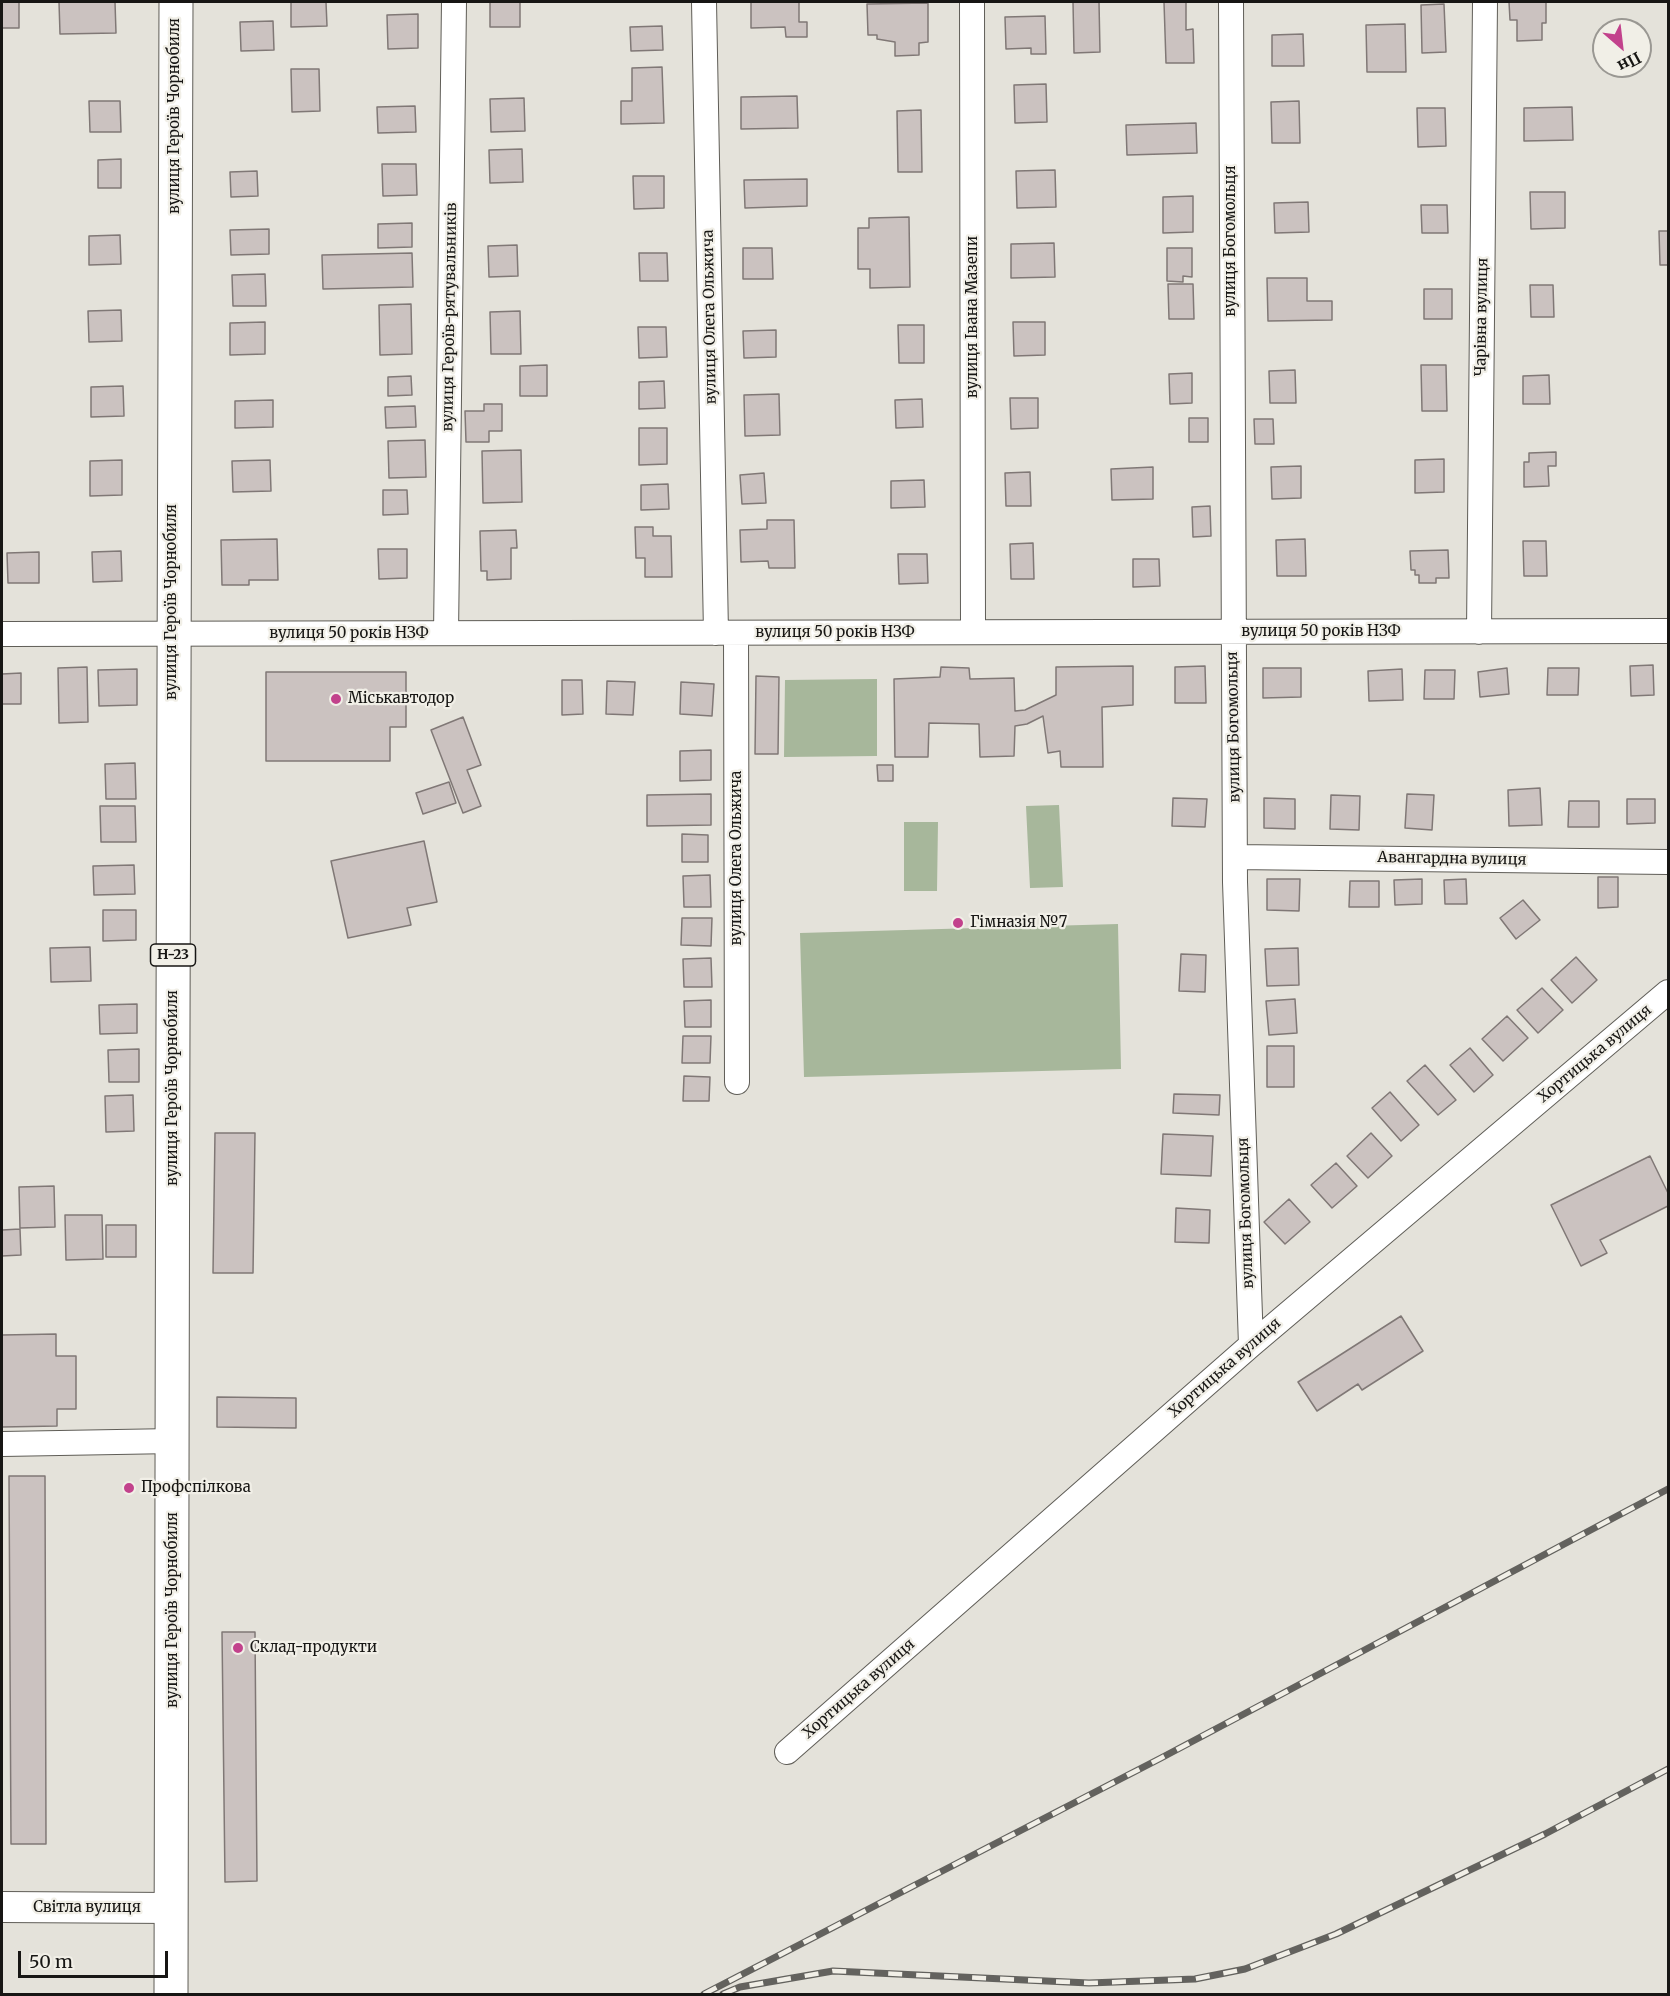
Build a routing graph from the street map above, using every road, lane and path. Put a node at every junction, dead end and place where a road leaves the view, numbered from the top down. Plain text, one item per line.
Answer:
1 (176, 2) edge
2 (454, 2) edge
3 (704, 2) edge
4 (972, 2) edge
5 (1231, 2) edge
6 (1485, 2) edge
7 (1668, 631) edge
8 (973, 632) junction
9 (1232, 632) junction
10 (1479, 632) junction
11 (446, 633) junction
12 (726, 633) junction
13 (2, 634) edge
14 (171, 634) junction
15 (1235, 856) junction
16 (1668, 862) edge
17 (1668, 992) edge
18 (737, 1082) dead end
19 (1251, 1345) junction
20 (174, 1441) junction
21 (2, 1444) edge
22 (787, 1752) dead end
23 (2, 1907) edge
24 (172, 1908) junction
25 (171, 1995) edge

1 - 14 main road, вулиця Героїв Чорнобиля / Н-23
2 - 11 street, вулиця Героїв-рятувальників
3 - 12 street, вулиця Олега Ольжича
4 - 8 street, вулиця Івана Мазепи
5 - 9 street, вулиця Богомольця
6 - 10 street, Чарівна вулиця
7 - 10 street, вулиця 50 років НЗФ
8 - 9 street, вулиця 50 років НЗФ
8 - 12 street, вулиця 50 років НЗФ
9 - 10 street, вулиця 50 років НЗФ
9 - 15 street, вулиця Богомольця
11 - 12 street, вулиця 50 років НЗФ
11 - 14 street, вулиця 50 років НЗФ
12 - 18 street, вулиця Олега Ольжича
13 - 14 street, вулиця 50 років НЗФ
14 - 20 main road, вулиця Героїв Чорнобиля / Н-23
15 - 16 street, Авангардна вулиця
15 - 19 street, вулиця Богомольця
17 - 19 street, Хортицька вулиця
19 - 22 street, Хортицька вулиця
20 - 21 street
20 - 24 main road, вулиця Героїв Чорнобиля / Н-23
23 - 24 street, Світла вулиця
24 - 25 main road, вулиця Героїв Чорнобиля / Н-23

